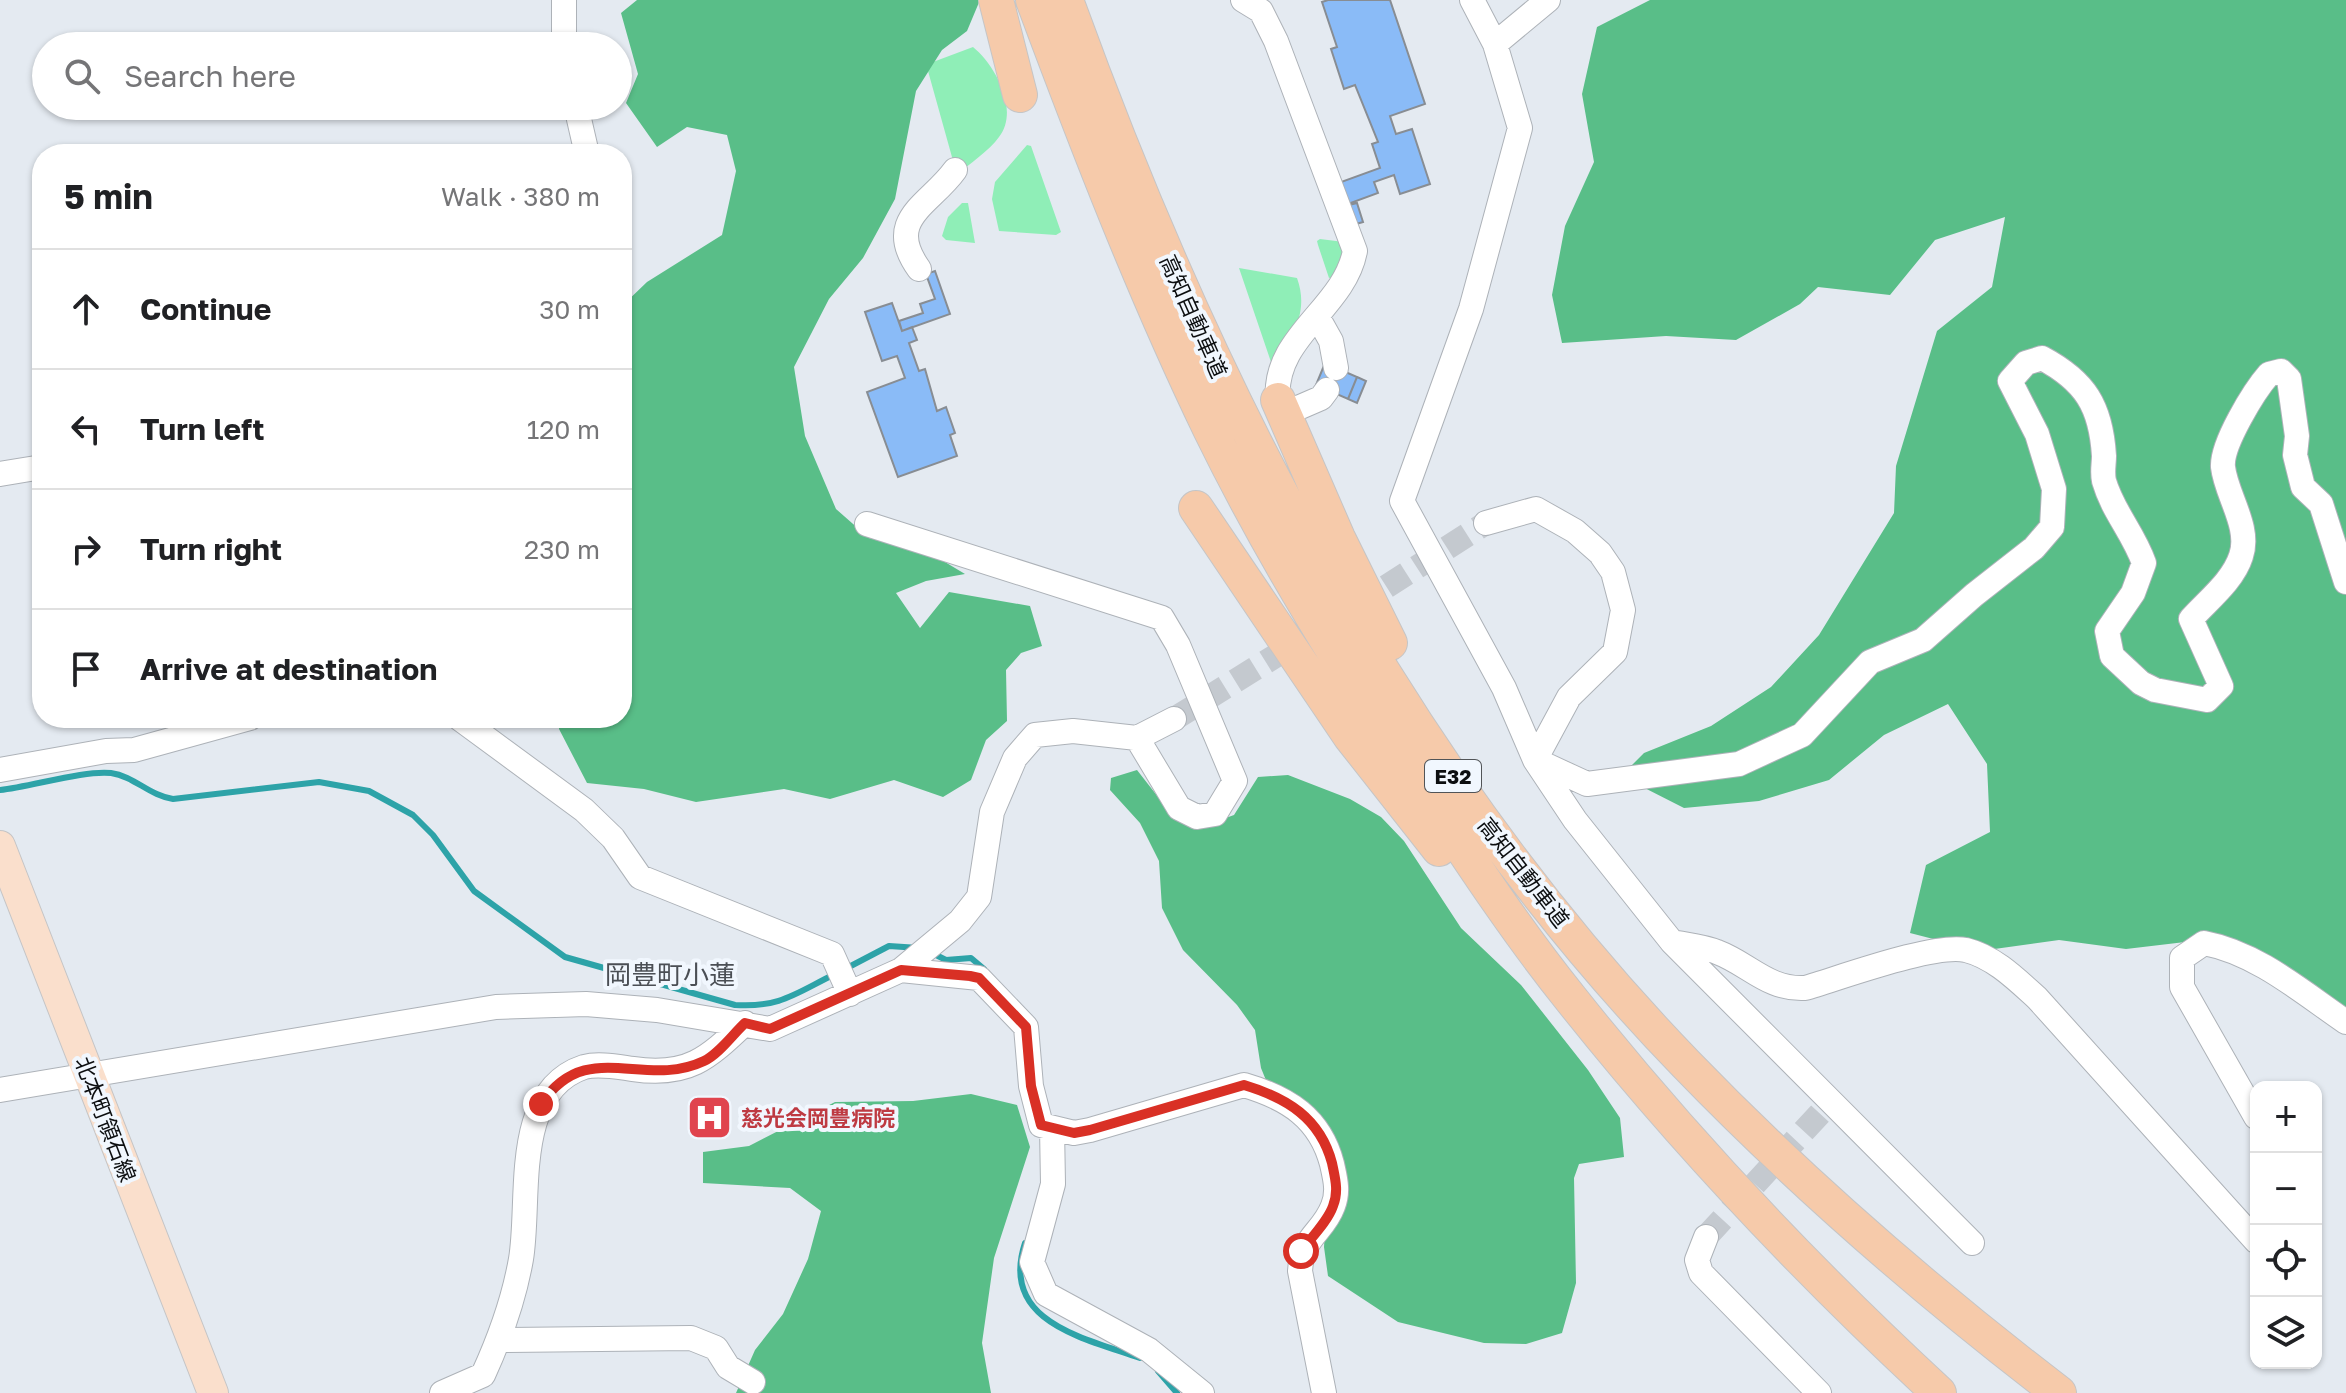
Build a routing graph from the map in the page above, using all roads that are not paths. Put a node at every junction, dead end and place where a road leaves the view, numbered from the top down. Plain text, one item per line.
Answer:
1 (564, 0) edge
2 (996, 0) edge
3 (1033, 0) edge
4 (1066, 0) edge
5 (1243, 0) edge
6 (1472, 0) edge
7 (1548, 0) edge
8 (564, 32) edge
9 (1495, 44) junction
10 (1020, 95) dead end
11 (579, 120) edge
12 (585, 144) edge
13 (955, 170) dead end
14 (919, 269) dead end
15 (1317, 316) junction
16 (1281, 407) junction
17 (32, 469) edge
18 (0, 474) edge
19 (1196, 508) dead end
20 (1486, 523) tunnel mouth
21 (867, 524) dead end
22 (2346, 582) edge
23 (1174, 719) tunnel mouth
24 (214, 728) edge
25 (473, 728) edge
26 (1137, 738) junction
27 (1535, 760) junction
28 (0, 770) edge
29 (0, 846) edge
30 (1672, 942) junction
31 (1583, 947) junction
32 (909, 964) junction
33 (843, 978) junction
34 (1569, 996) junction
35 (2346, 1022) edge
36 (745, 1023) junction
37 (89, 1078) junction
38 (0, 1090) edge
39 (2250, 1106) edge
40 (1047, 1127) junction
41 (2250, 1234) edge
42 (1706, 1237) tunnel mouth
43 (1972, 1243) dead end
44 (499, 1340) junction
45 (753, 1382) dead end
46 (213, 1393) edge
47 (442, 1393) edge
48 (1202, 1393) edge
49 (1324, 1393) edge
50 (1819, 1393) edge
51 (1939, 1393) edge
52 (2059, 1393) edge

1 - 8 street
2 - 10 highway
3 - 34 highway, 高知自動車道 / E32
4 - 31 highway, 高知自動車道 / E32
5 - 15 street
6 - 9 street
7 - 9 street
9 - 27 street
11 - 12 street
13 - 14 street
15 - 16 street
15 - 16 street
16 - 31 highway
17 - 18 street
19 - 34 highway
20 - 27 street
21 - 26 street
22 - 27 street
23 - 26 street
24 - 28 street
25 - 33 street
26 - 32 street
27 - 30 street
29 - 37 main road, 北本町領石線
30 - 41 street
30 - 43 street
31 - 52 highway, 高知自動車道 / E32
32 - 33 street
32 - 40 street
33 - 36 street
34 - 51 highway, 高知自動車道 / E32
35 - 39 street
36 - 37 street
36 - 44 street
37 - 38 street
37 - 46 main road, 北本町領石線
40 - 48 street
40 - 49 street
42 - 50 street
44 - 45 street
44 - 47 street

